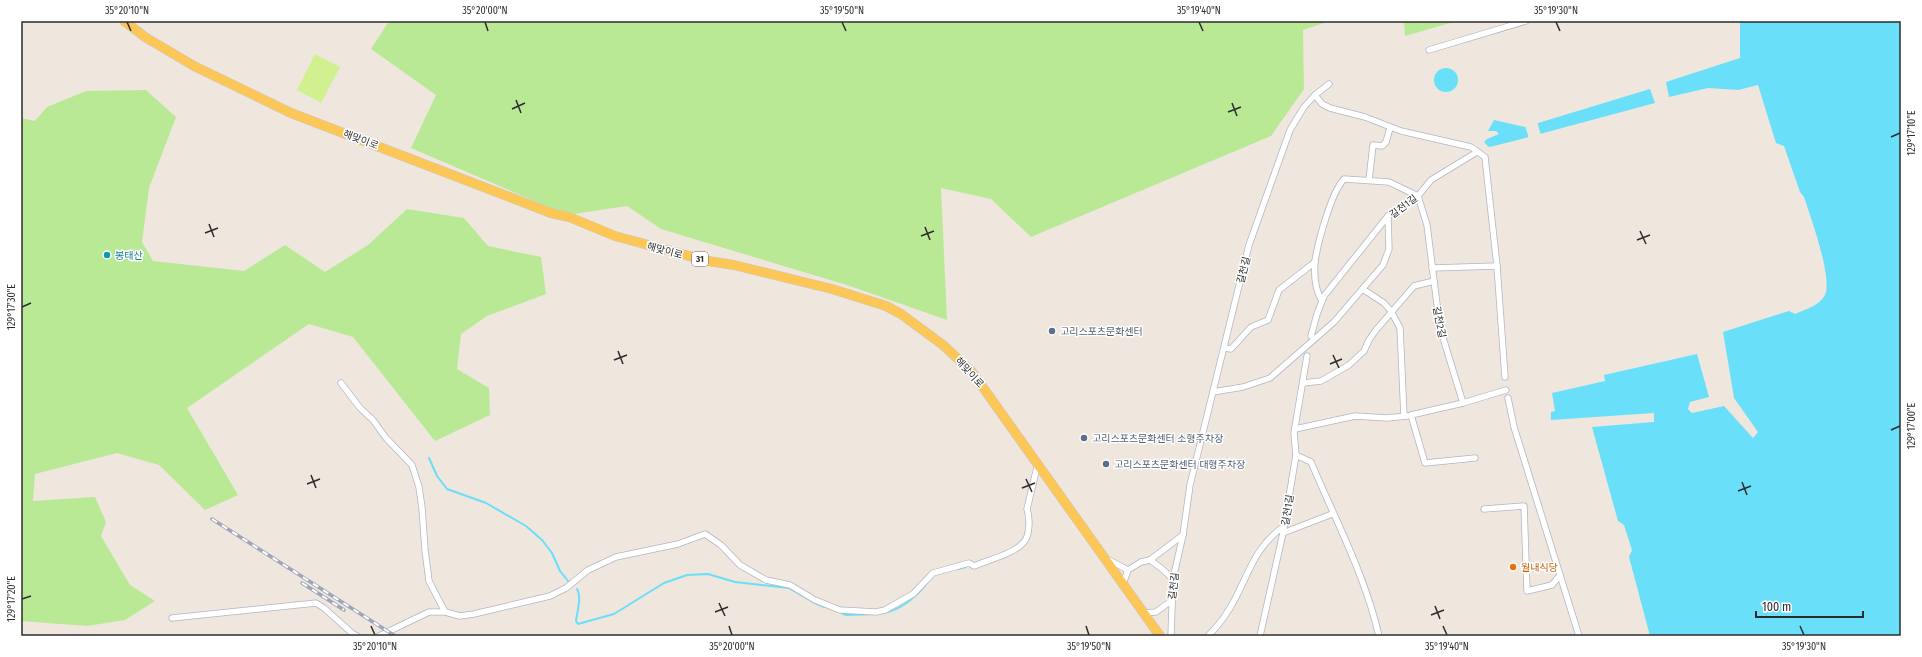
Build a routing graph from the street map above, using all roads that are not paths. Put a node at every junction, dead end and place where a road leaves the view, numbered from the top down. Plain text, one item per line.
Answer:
1 (124, 21) edge
2 (1526, 21) edge
3 (1429, 50) dead end
4 (1329, 84) dead end
5 (1315, 95) junction
6 (1390, 128) junction
7 (1477, 152) junction
8 (1369, 180) junction
9 (1418, 196) junction
10 (1388, 216) junction
11 (1315, 262) junction
12 (1497, 266) junction
13 (1432, 268) junction
14 (1434, 281) junction
15 (1364, 290) junction
16 (1322, 301) junction
17 (1391, 311) junction
18 (1311, 336) dead end
19 (1224, 348) junction
20 (1307, 356) dead end
21 (1505, 377) dead end
22 (341, 383) dead end
23 (1304, 383) junction
24 (1506, 390) dead end
25 (1213, 392) junction
26 (1508, 398) dead end
27 (1463, 403) junction
28 (1411, 415) junction
29 (1404, 416) junction
30 (1295, 429) junction
31 (1296, 455) junction
32 (1475, 458) dead end
33 (1038, 463) junction
34 (1484, 509) dead end
35 (1332, 514) junction
36 (1284, 526) junction
37 (1283, 533) junction
38 (1183, 535) junction
39 (1102, 556) junction
40 (1150, 560) junction
41 (1128, 570) junction
42 (1560, 575) junction
43 (1173, 579) junction
44 (1123, 584) junction
45 (1171, 601) junction
46 (445, 612) junction
47 (1143, 613) junction
48 (172, 618) dead end
49 (357, 636) edge
50 (379, 636) edge
51 (1160, 636) edge
52 (1171, 636) edge
53 (1208, 636) edge
54 (1260, 636) edge
55 (1379, 636) edge
56 (1579, 636) edge

1 - 33 main road, 해맞이로 / 31
2 - 3 street
4 - 5 street, 길천길
5 - 6 street
5 - 19 street, 길천길
6 - 7 street
6 - 8 street
7 - 9 street, 길천1길
7 - 12 street
8 - 9 street
8 - 11 street
9 - 10 street, 길천1길
9 - 13 street, 길천2길
10 - 15 street
10 - 16 street, 길천1길
11 - 16 street
11 - 19 street
12 - 13 street
12 - 21 street
13 - 14 street, 길천2길
14 - 17 street
14 - 27 street, 길천2길
15 - 17 street
15 - 25 street
16 - 18 street, 길천1길
17 - 23 street
17 - 29 street
19 - 25 street, 길천길
20 - 23 street, 길천1길
22 - 46 street
23 - 30 street, 길천1길
24 - 27 street
25 - 38 street, 길천길
26 - 42 street
27 - 28 street
28 - 29 street
28 - 32 street
29 - 30 street
30 - 31 street, 길천1길
31 - 35 street
31 - 36 street, 길천1길
33 - 39 main road, 해맞이로 / 31
33 - 46 street
34 - 42 street
35 - 37 street
35 - 55 street
36 - 37 street, 길천1길
36 - 53 street
37 - 54 street, 길천1길
38 - 40 street
38 - 43 street, 길천길
39 - 41 street
39 - 44 main road, 해맞이로 / 31
40 - 41 street
40 - 43 street
41 - 44 street
42 - 56 street
43 - 45 street, 길천길
44 - 47 main road, 해맞이로 / 31
45 - 47 street
45 - 52 street, 길천길
46 - 50 street
47 - 51 main road, 해맞이로 / 31
48 - 49 street

